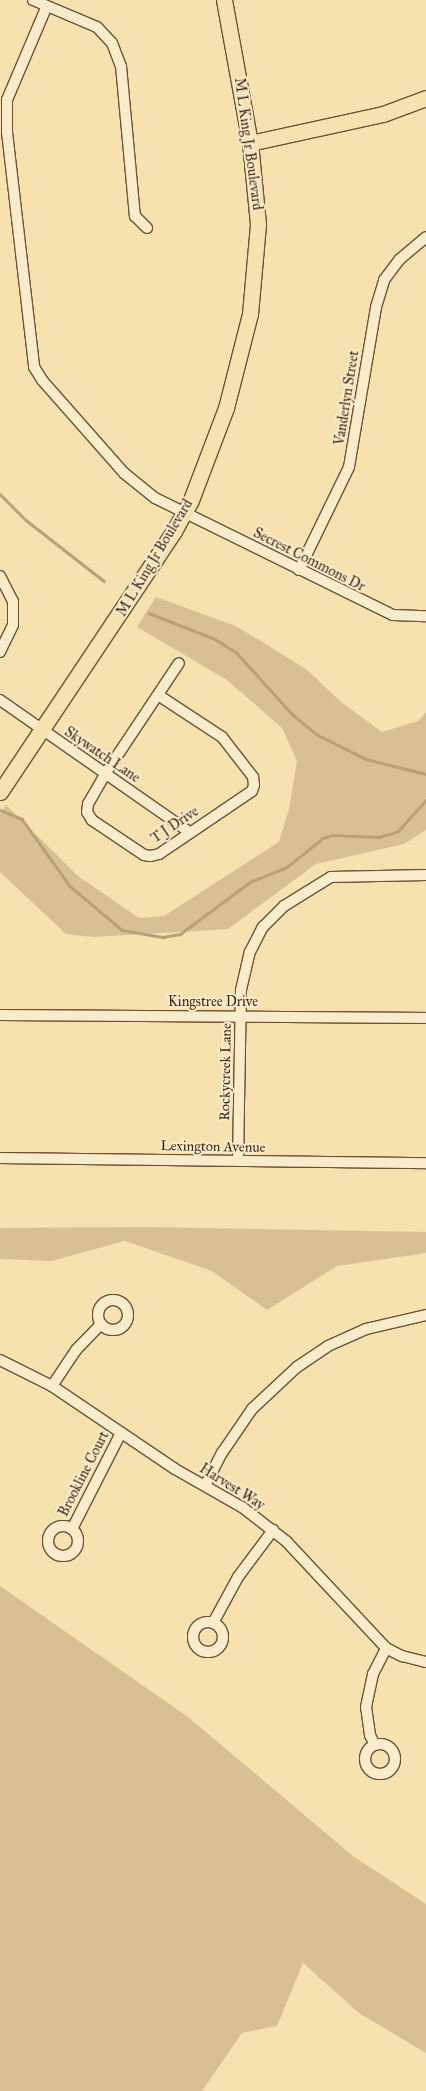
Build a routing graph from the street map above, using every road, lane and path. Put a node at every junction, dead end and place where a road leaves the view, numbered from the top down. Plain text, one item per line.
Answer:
1 (33, 0) edge
2 (224, 0) edge
3 (46, 8) junction
4 (426, 98) edge
5 (4, 133) edge
6 (250, 143) junction
7 (147, 228) dead end
8 (426, 237) edge
9 (184, 512) junction
10 (299, 570) junction
11 (0, 576) edge
12 (426, 616) edge
13 (0, 652) edge
14 (180, 663) dead end
15 (158, 695) junction
16 (0, 700) edge
17 (41, 731) junction
18 (105, 774) junction
19 (0, 792) edge
20 (189, 832) junction
21 (426, 875) edge
22 (0, 1016) edge
23 (240, 1016) junction
24 (426, 1018) edge
25 (0, 1158) edge
26 (238, 1161) junction
27 (426, 1163) edge
28 (426, 1315) edge
29 (101, 1324) dead end
30 (0, 1360) edge
31 (52, 1386) junction
32 (121, 1433) junction
33 (206, 1484) junction
34 (72, 1529) dead end
35 (273, 1530) junction
36 (213, 1623) dead end
37 (386, 1648) junction
38 (426, 1662) edge
39 (375, 1745) dead end

1 - 3 street
2 - 6 main road, M L King Jr Boulevard
3 - 5 street, Secrest Commons Dr
3 - 7 street
4 - 6 main road
5 - 9 street, Secrest Commons Dr
6 - 9 main road, M L King Jr Boulevard
8 - 10 street, Vanderlyn Street
9 - 10 street, Secrest Commons Dr
9 - 17 main road, M L King Jr Boulevard
10 - 12 street, Secrest Commons Dr
11 - 13 street
14 - 15 street, T J Drive
15 - 18 street, T J Drive
15 - 20 street, T J Drive
16 - 17 street, Skywatch Lane
17 - 18 street, Skywatch Lane
17 - 19 main road, M L King Jr Boulevard
18 - 20 street, Skywatch Lane
18 - 20 street, T J Drive
21 - 23 street, Rockycreek Lane
22 - 23 street, Kingstree Drive
23 - 24 street, Kingstree Drive
23 - 26 street, Rockycreek Lane
25 - 26 street, Lexington Avenue
26 - 27 street, Lexington Avenue
28 - 33 street
29 - 31 street
30 - 31 street, Harvest Way
31 - 32 street, Harvest Way
32 - 33 street, Harvest Way
32 - 34 street, Brookline Court
33 - 35 street, Harvest Way
35 - 36 street
35 - 37 street, Harvest Way
37 - 38 street, Harvest Way
37 - 39 street

